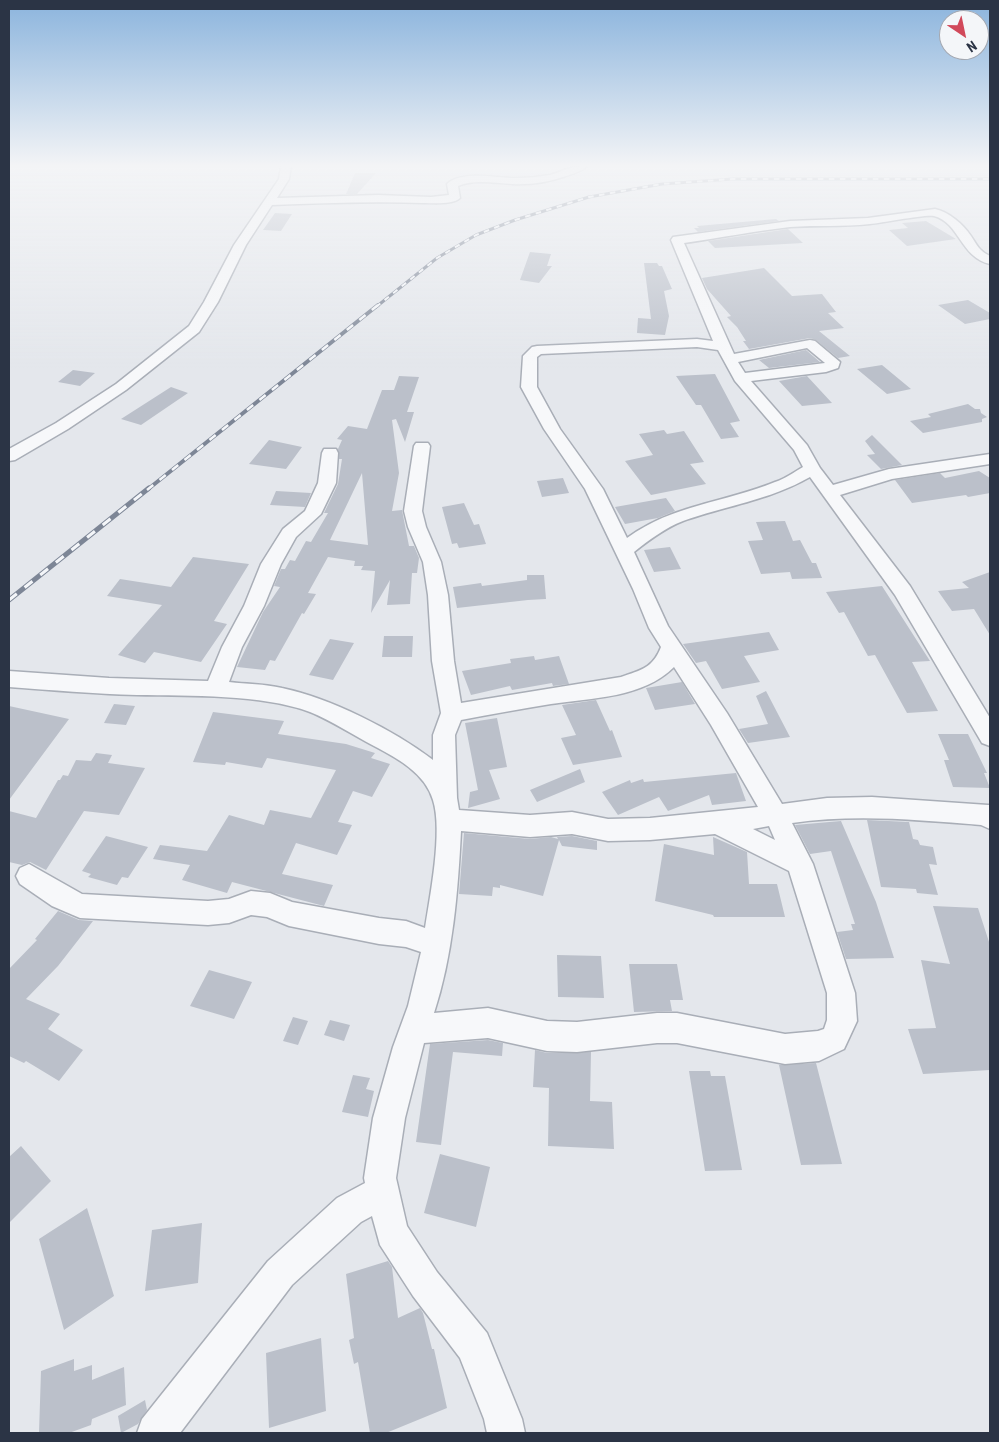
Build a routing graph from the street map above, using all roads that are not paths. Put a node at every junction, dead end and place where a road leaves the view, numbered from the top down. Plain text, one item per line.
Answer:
1 (248, 233) edge
2 (724, 233) edge
3 (962, 233) edge
4 (990, 260) edge
5 (727, 353) junction
6 (740, 378) junction
7 (422, 446) dead end
8 (330, 453) dead end
9 (9, 456) edge
10 (990, 459) edge
11 (812, 469) junction
12 (830, 491) junction
13 (623, 551) junction
14 (671, 648) junction
15 (9, 679) edge
16 (215, 689) junction
17 (452, 713) junction
18 (990, 737) edge
19 (447, 809) junction
20 (776, 815) junction
21 (989, 816) edge
22 (717, 823) junction
23 (800, 864) junction
24 (29, 876) dead end
25 (436, 945) junction
26 (414, 1029) junction
27 (383, 1191) junction
28 (156, 1433) edge
29 (506, 1433) edge

1 - 9 street
2 - 5 street
3 - 4 street
5 - 6 street
5 - 6 street
5 - 13 street
6 - 11 street
7 - 17 street
8 - 16 street
10 - 12 street
11 - 12 street
11 - 13 street
12 - 18 street
13 - 14 street
14 - 17 street
14 - 20 street
15 - 16 street
16 - 19 street
17 - 19 street
19 - 22 street
19 - 25 street
20 - 21 street
20 - 22 street
20 - 23 street
22 - 23 street
23 - 26 street
24 - 25 street
25 - 26 street
26 - 27 street
27 - 28 street
27 - 29 street

